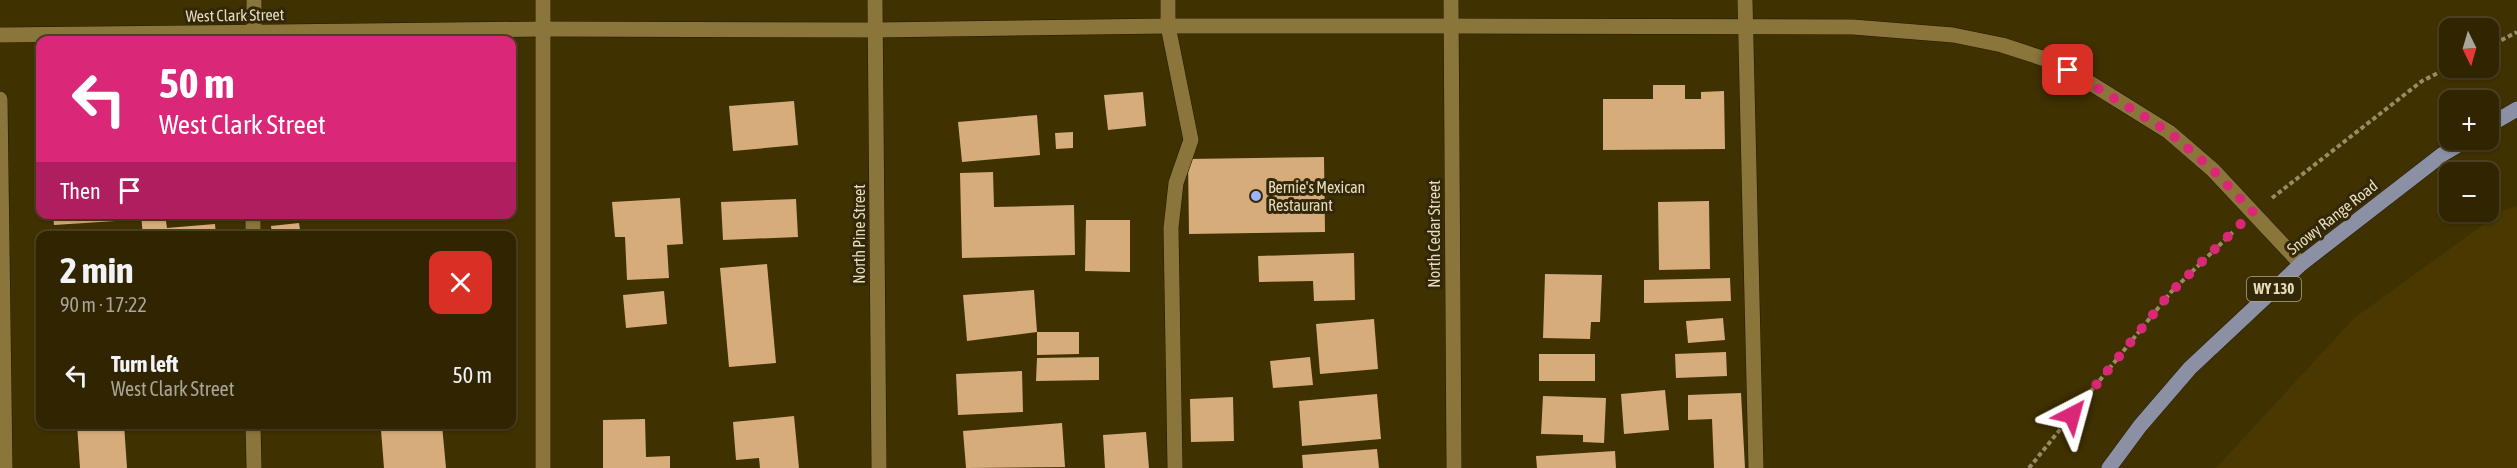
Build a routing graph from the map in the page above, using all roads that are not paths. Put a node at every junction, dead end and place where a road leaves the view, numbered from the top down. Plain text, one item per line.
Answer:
1 (254, 0) edge
2 (543, 0) edge
3 (875, 0) edge
4 (1168, 0) edge
5 (1451, 0) edge
6 (1745, 0) edge
7 (1168, 26) junction
8 (1451, 26) junction
9 (1744, 27) junction
10 (543, 29) junction
11 (876, 30) junction
12 (0, 35) edge
13 (127, 36) edge
14 (254, 36) edge
15 (290, 36) edge
16 (0, 99) edge
17 (2517, 109) edge
18 (2499, 120) edge
19 (2450, 150) edge
20 (2301, 264) junction
21 (254, 429) edge
22 (5, 468) edge
23 (254, 468) edge
24 (543, 468) edge
25 (879, 468) edge
26 (1175, 468) edge
27 (1454, 468) edge
28 (1756, 468) edge
29 (2109, 468) edge

1 - 14 street
2 - 10 street
3 - 11 street, North Pine Street
4 - 7 street
5 - 8 street, North Cedar Street
6 - 9 street
7 - 8 street, West Clark Street
7 - 11 street, West Clark Street
7 - 26 street
8 - 9 street, West Clark Street
8 - 27 street, North Cedar Street
9 - 20 street, West Clark Street
9 - 28 street
10 - 11 street, West Clark Street
10 - 15 street, West Clark Street
10 - 24 street
11 - 25 street, North Pine Street
12 - 13 street, West Clark Street
16 - 22 street
17 - 18 main road
19 - 20 main road, Snowy Range Road / WY 130
20 - 29 main road, Snowy Range Road / WY 130
21 - 23 street

